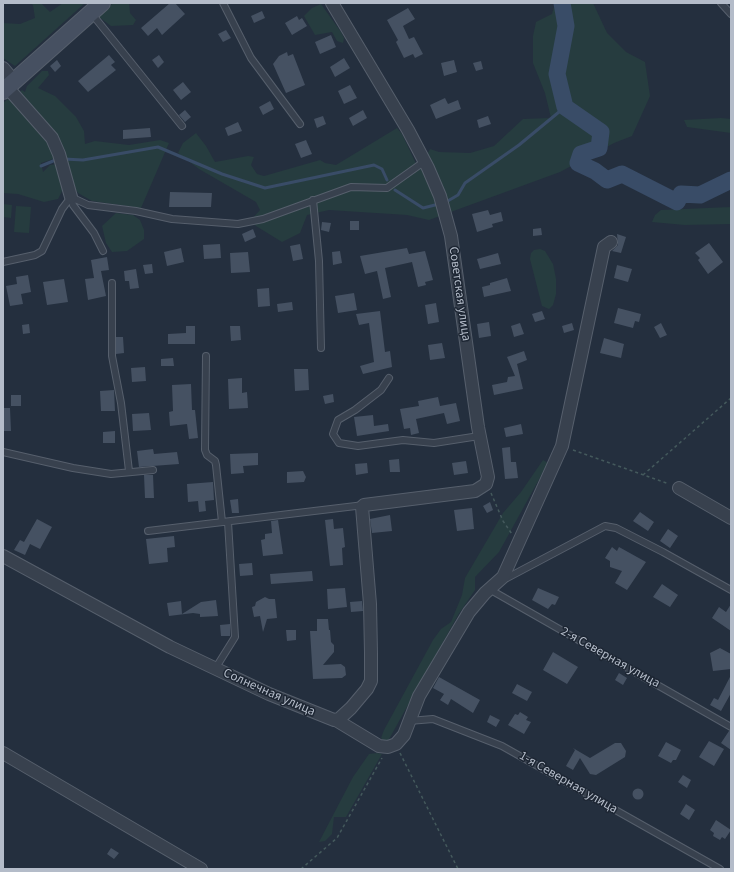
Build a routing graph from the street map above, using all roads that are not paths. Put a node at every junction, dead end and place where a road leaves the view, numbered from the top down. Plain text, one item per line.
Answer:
1 (223, 3) edge
2 (332, 3) edge
3 (721, 3) edge
4 (96, 8) edge
5 (731, 14) edge
6 (3, 68) edge
7 (8, 86) edge
8 (300, 124) dead end
9 (182, 126) dead end
10 (425, 161) junction
11 (71, 197) junction
12 (313, 200) junction
13 (610, 242) dead end
14 (103, 251) dead end
15 (3, 262) edge
16 (112, 283) dead end
17 (320, 348) dead end
18 (206, 356) dead end
19 (389, 378) dead end
20 (479, 436) junction
21 (3, 452) edge
22 (153, 470) dead end
23 (128, 471) junction
24 (679, 488) road end
25 (363, 506) junction
26 (731, 518) edge
27 (225, 522) junction
28 (148, 531) dead end
29 (3, 556) edge
30 (501, 579) junction
31 (488, 589) junction
32 (731, 590) edge
33 (215, 669) junction
34 (336, 720) junction
35 (409, 721) junction
36 (731, 727) edge
37 (3, 753) edge
38 (201, 869) edge
39 (720, 869) edge

1 - 8 lane
2 - 10 street, Советская улица
3 - 5 lane
4 - 7 main road
4 - 9 lane
6 - 7 street
7 - 11 street
10 - 12 lane
10 - 20 street, Советская улица
11 - 12 lane
11 - 14 lane
11 - 15 lane
12 - 17 lane
13 - 30 street
16 - 23 lane
18 - 27 lane
19 - 20 lane
20 - 25 street, Советская улица
21 - 23 lane
22 - 23 lane
24 - 26 street
25 - 27 lane
25 - 34 street
27 - 28 lane
27 - 33 lane
29 - 33 street, Солнечная улица
30 - 31 street
30 - 32 lane
31 - 35 street
31 - 36 lane, 2-я Северная улица
33 - 34 street, Солнечная улица
34 - 35 street, Солнечная улица
35 - 39 lane, 1-я Северная улица
37 - 38 street

